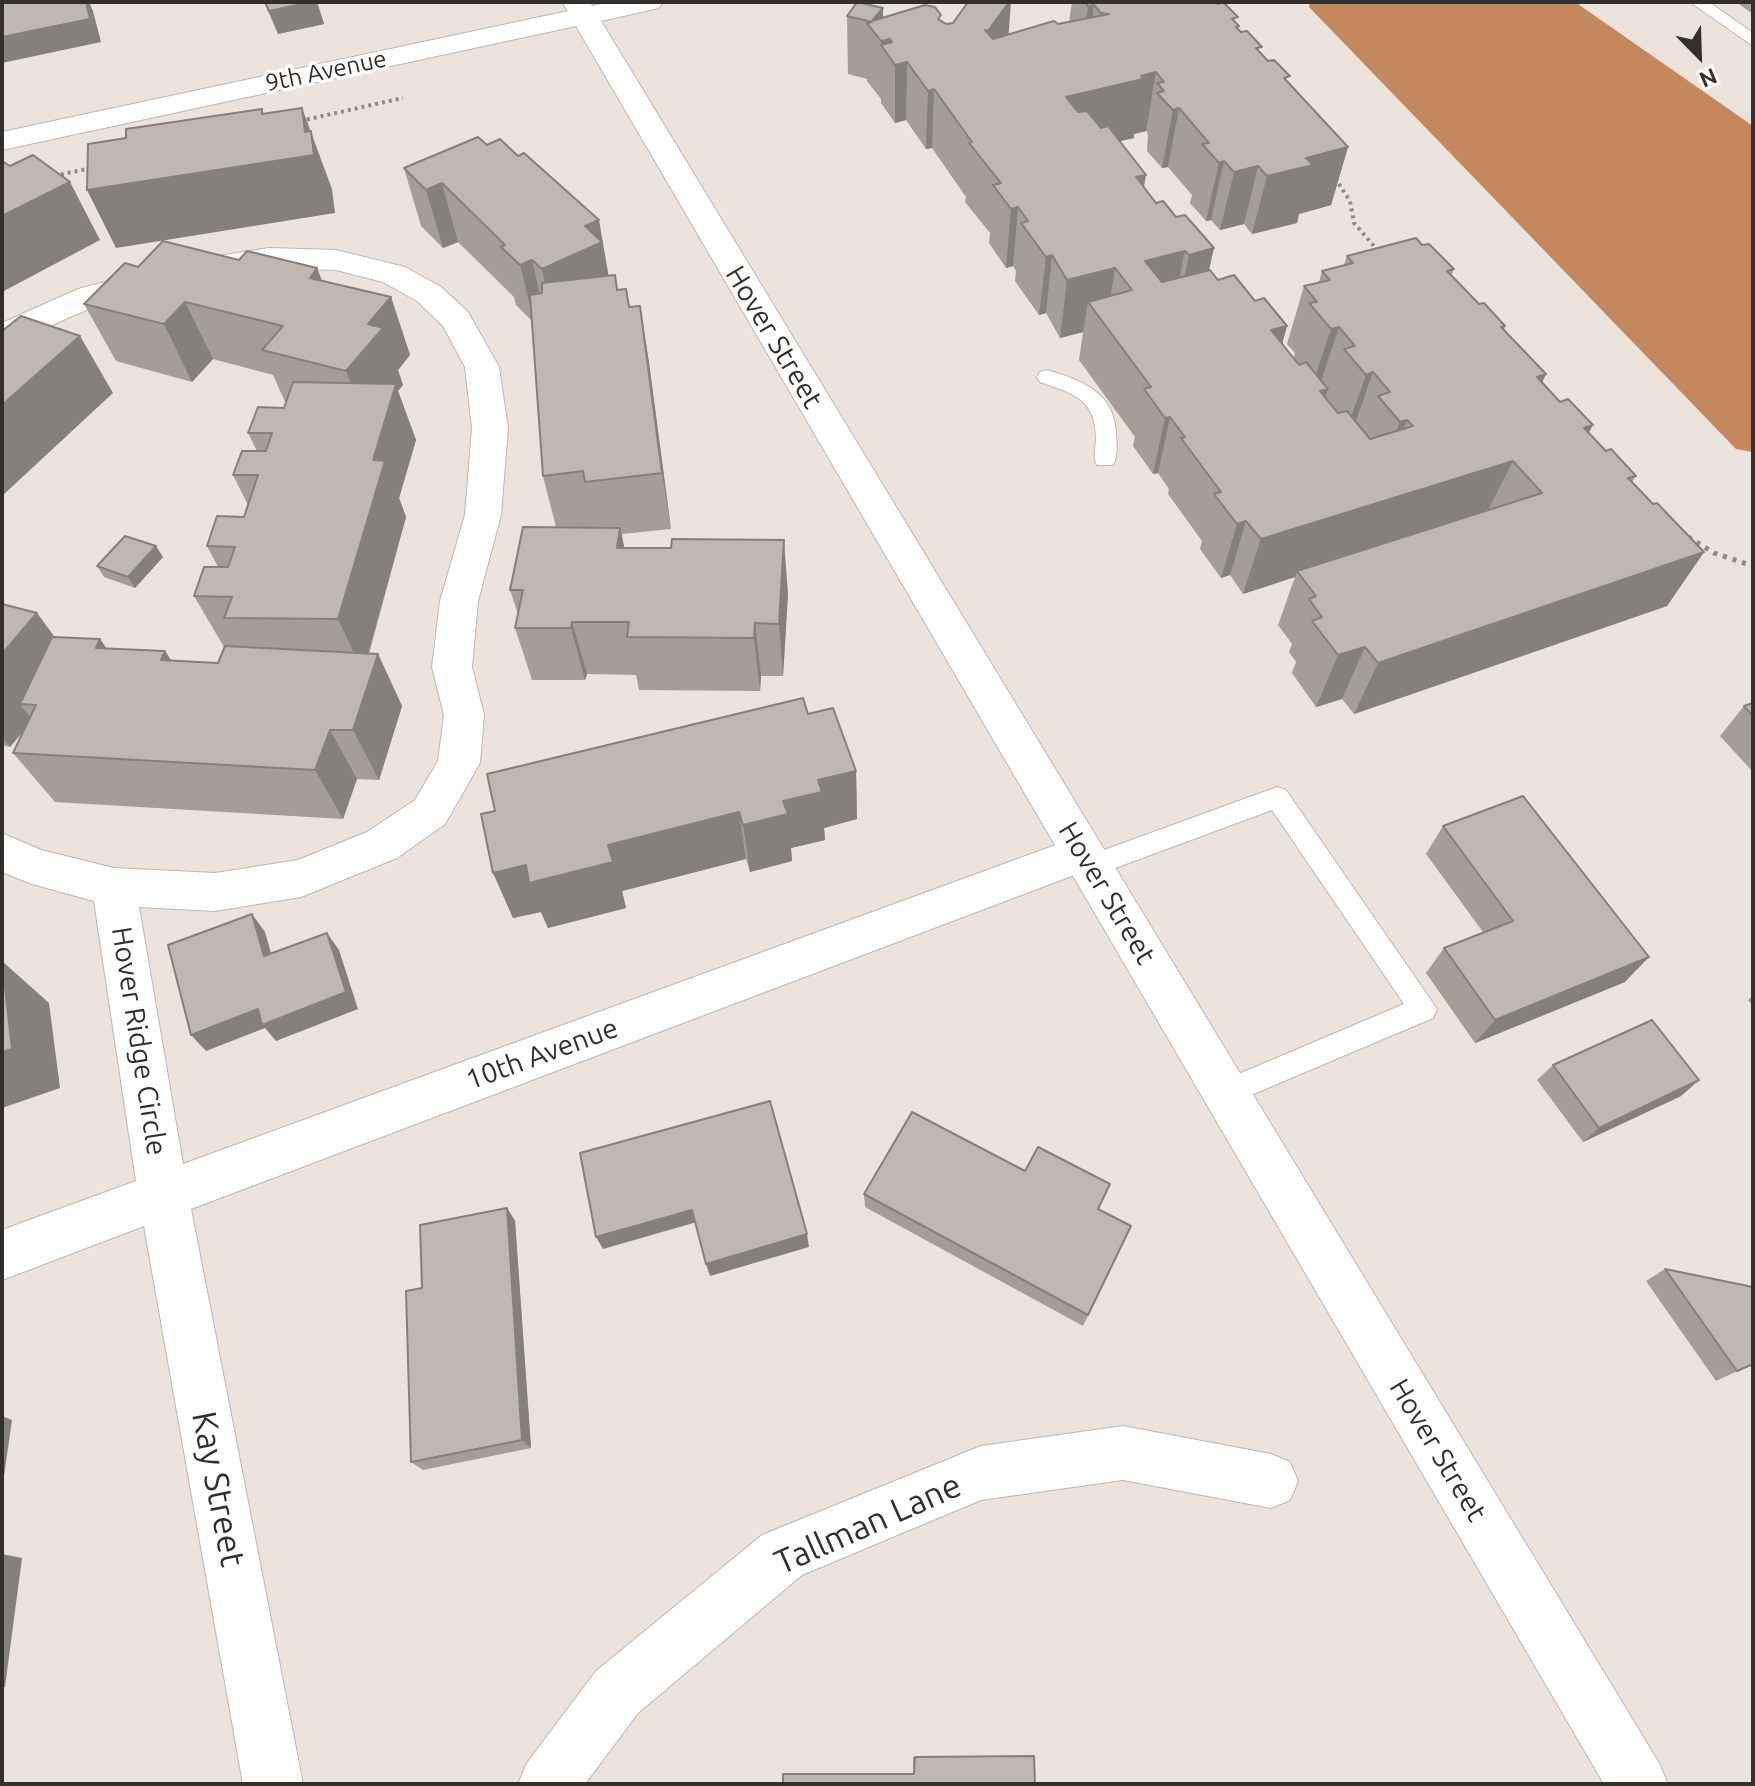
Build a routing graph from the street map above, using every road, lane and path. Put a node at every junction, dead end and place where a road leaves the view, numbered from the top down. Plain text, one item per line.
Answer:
1 (649, 2) edge
2 (1698, 2) edge
3 (580, 8) edge
4 (1753, 41) edge
5 (413, 95) dead end
6 (291, 123) edge
7 (2, 141) edge
8 (93, 167) edge
9 (48, 178) edge
10 (1335, 178) edge
11 (1388, 260) edge
12 (2, 336) edge
13 (1047, 377) dead end
14 (1105, 460) dead end
15 (1684, 534) edge
16 (1753, 566) edge
17 (2, 851) edge
18 (1087, 860) junction
19 (114, 887) junction
20 (1225, 1093) junction
21 (163, 1194) junction
22 (2, 1255) edge
23 (1271, 1481) dead end
24 (273, 1784) edge
25 (548, 1784) edge
26 (1638, 1784) edge

1 - 3 street, 9th Avenue
2 - 4 lane
3 - 7 street, 9th Avenue
3 - 18 street, Hover Street
5 - 6 path
8 - 9 path
10 - 11 path
12 - 19 street, Hover Ridge Circle
13 - 14 lane
15 - 16 path
17 - 19 street, Hover Ridge Circle
18 - 20 street, Hover Street
18 - 20 lane
18 - 21 street, 10th Avenue
19 - 21 street, Hover Ridge Circle
20 - 26 street, Hover Street
21 - 22 street, 10th Avenue
21 - 24 street, Kay Street
23 - 25 street, Tallman Lane

